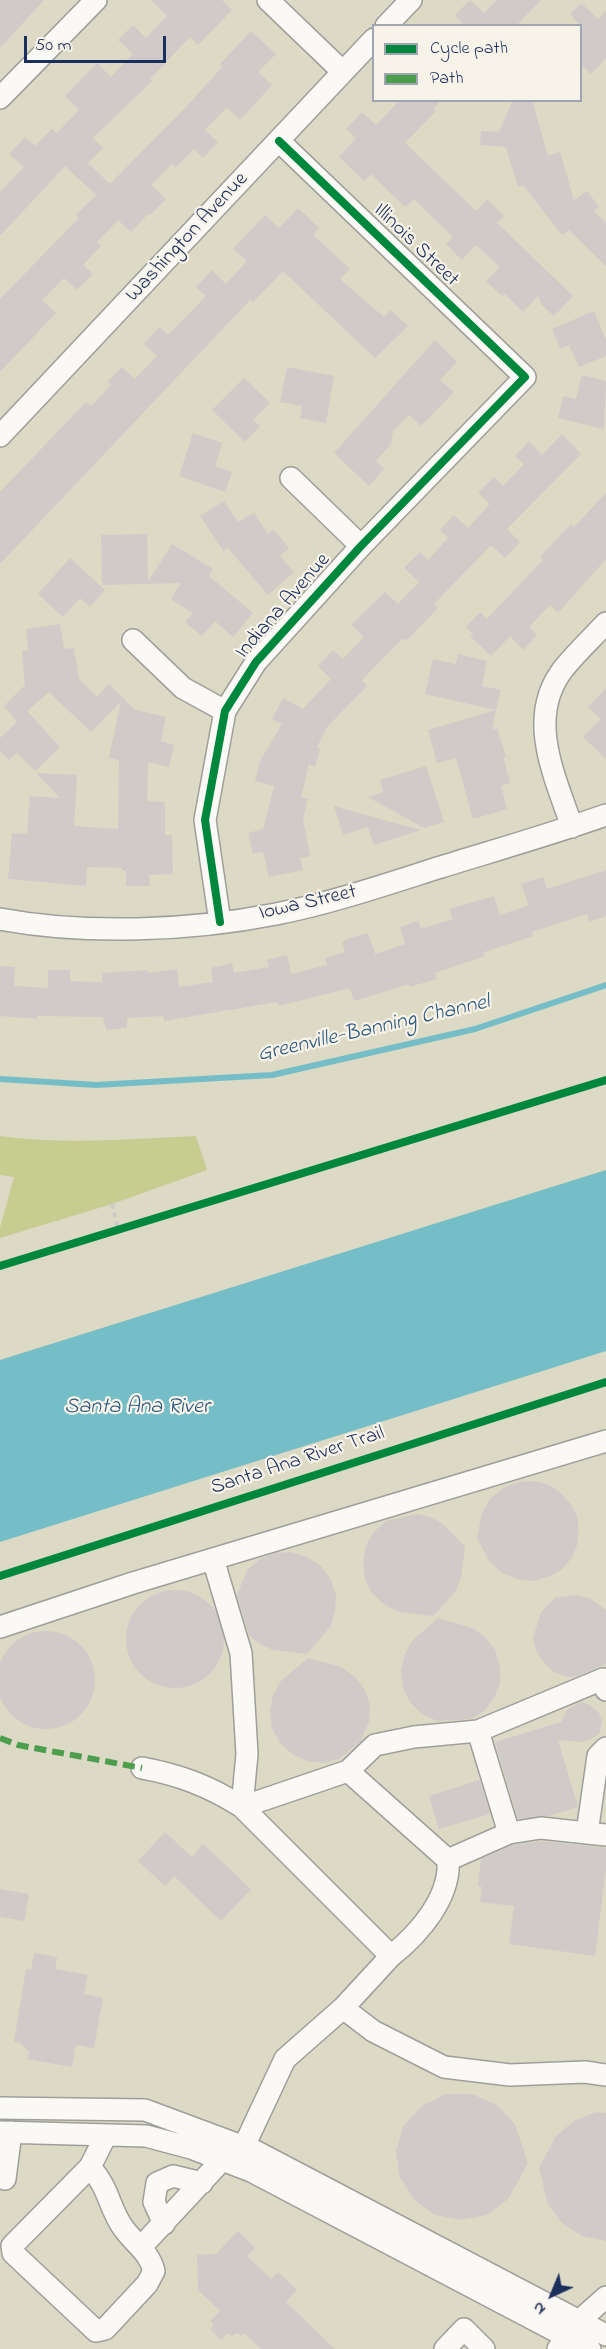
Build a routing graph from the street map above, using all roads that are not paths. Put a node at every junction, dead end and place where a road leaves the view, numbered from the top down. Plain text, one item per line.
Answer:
1 (96, 0) edge
2 (268, 0) edge
3 (411, 0) edge
4 (388, 24) edge
5 (372, 41) edge
6 (342, 71) junction
7 (0, 98) edge
8 (279, 141) junction
9 (525, 376) joint
10 (0, 436) edge
11 (291, 478) dead end
12 (362, 546) junction
13 (606, 623) edge
14 (133, 640) dead end
15 (225, 711) junction
16 (606, 815) edge
17 (572, 827) junction
18 (0, 919) edge
19 (220, 922) junction
20 (606, 1441) edge
21 (213, 1559) junction
22 (0, 1627) edge
23 (605, 1682) edge
24 (478, 1731) junction
25 (606, 1748) edge
26 (142, 1768) dead end
27 (348, 1771) junction
28 (242, 1807) junction
29 (509, 1833) junction
30 (597, 1834) edge
31 (448, 1860) junction
32 (392, 1956) junction
33 (343, 2008) junction
34 (606, 2075) edge
35 (0, 2108) edge
36 (5, 2132) edge
37 (106, 2135) junction
38 (234, 2157) junction
39 (90, 2167) junction
40 (4, 2179) dead end
41 (202, 2183) junction
42 (164, 2224) junction
43 (141, 2247) junction
44 (606, 2297) edge
45 (568, 2335) edge
46 (606, 2335) edge
47 (445, 2349) edge
48 (484, 2349) edge
49 (591, 2349) edge

1 - 7 street
2 - 6 street
3 - 4 street
5 - 6 street, Washington Avenue
6 - 8 street, Washington Avenue
8 - 9 street, Illinois Street
8 - 10 street, Washington Avenue
9 - 12 street, Indiana Avenue
11 - 12 street
12 - 15 street, Indiana Avenue
13 - 17 street
14 - 15 street
15 - 19 street, Indiana Avenue
16 - 17 street, Iowa Street
17 - 19 street, Iowa Street
18 - 19 street, Iowa Street
20 - 21 street
21 - 22 street
21 - 28 street
23 - 24 street
24 - 27 street
24 - 29 street
25 - 30 street
26 - 28 street
27 - 28 street
27 - 31 street
28 - 32 street
29 - 30 street
29 - 31 street
31 - 32 street
32 - 33 street
33 - 34 street
33 - 38 street
35 - 38 street
36 - 37 street
36 - 40 street
37 - 38 street
37 - 39 street
38 - 41 street
38 - 45 street
39 - 43 street
39 - 43 street
41 - 42 street
41 - 42 street
42 - 43 street
44 - 45 street
45 - 46 street
45 - 49 street
47 - 48 street

